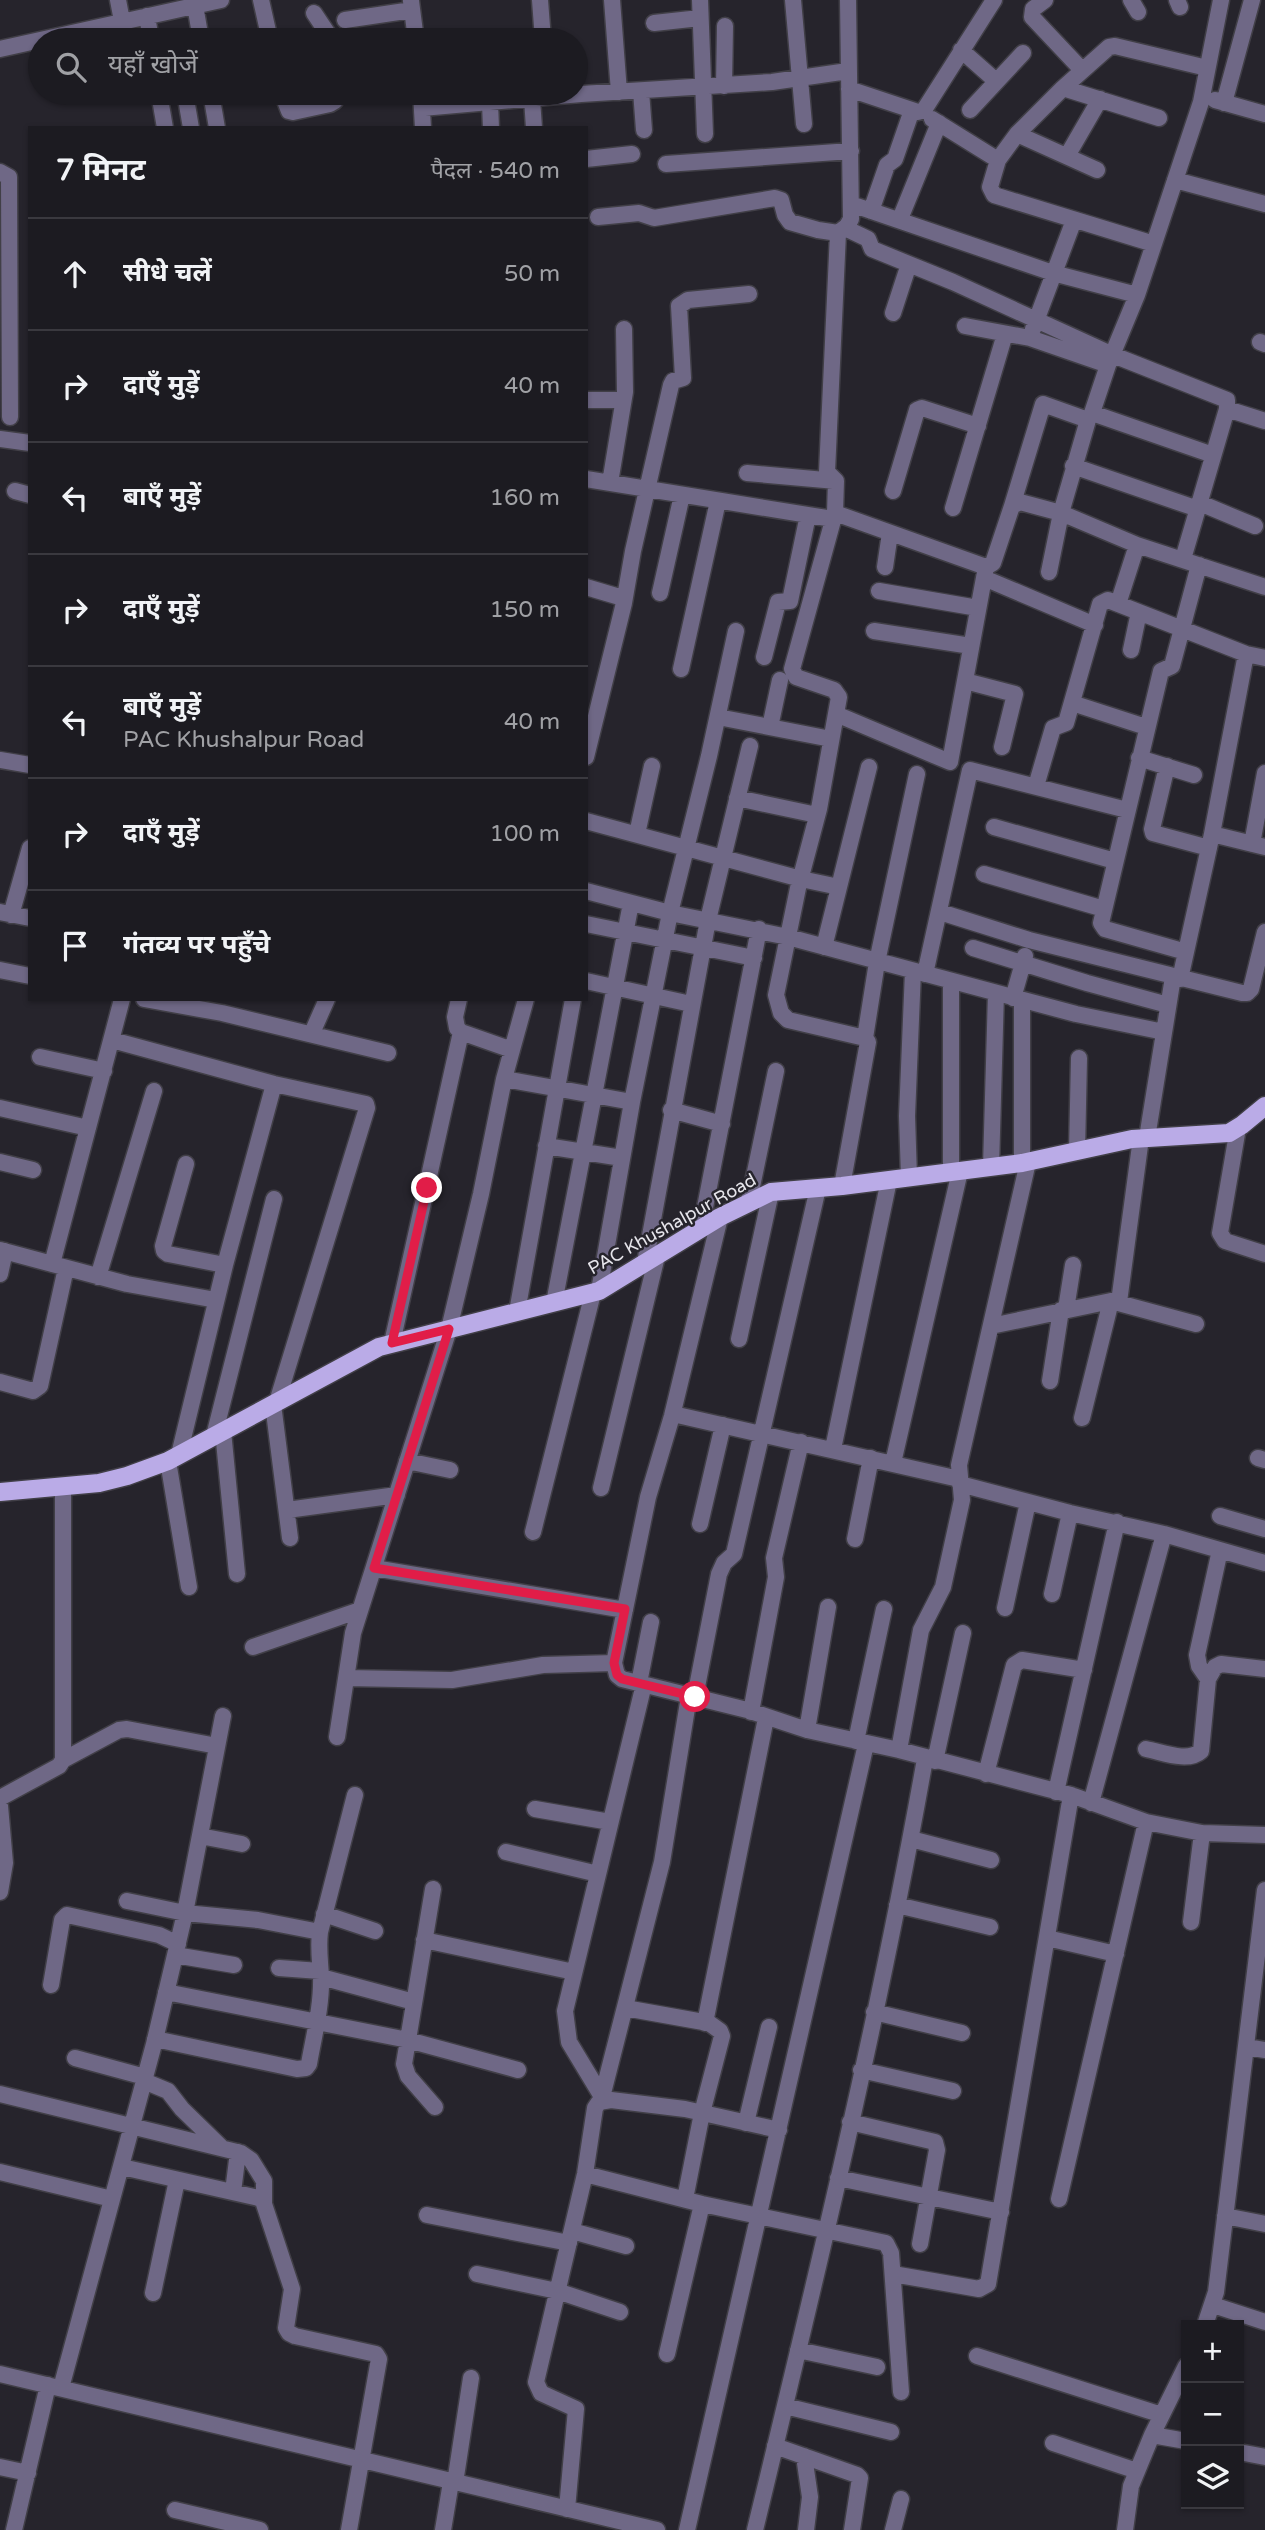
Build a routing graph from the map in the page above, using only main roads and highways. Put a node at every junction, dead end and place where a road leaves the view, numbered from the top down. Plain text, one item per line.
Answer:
1 (1265, 1106) edge
2 (0, 1492) edge

1 - 2 main road, PAC Khushalpur Road

